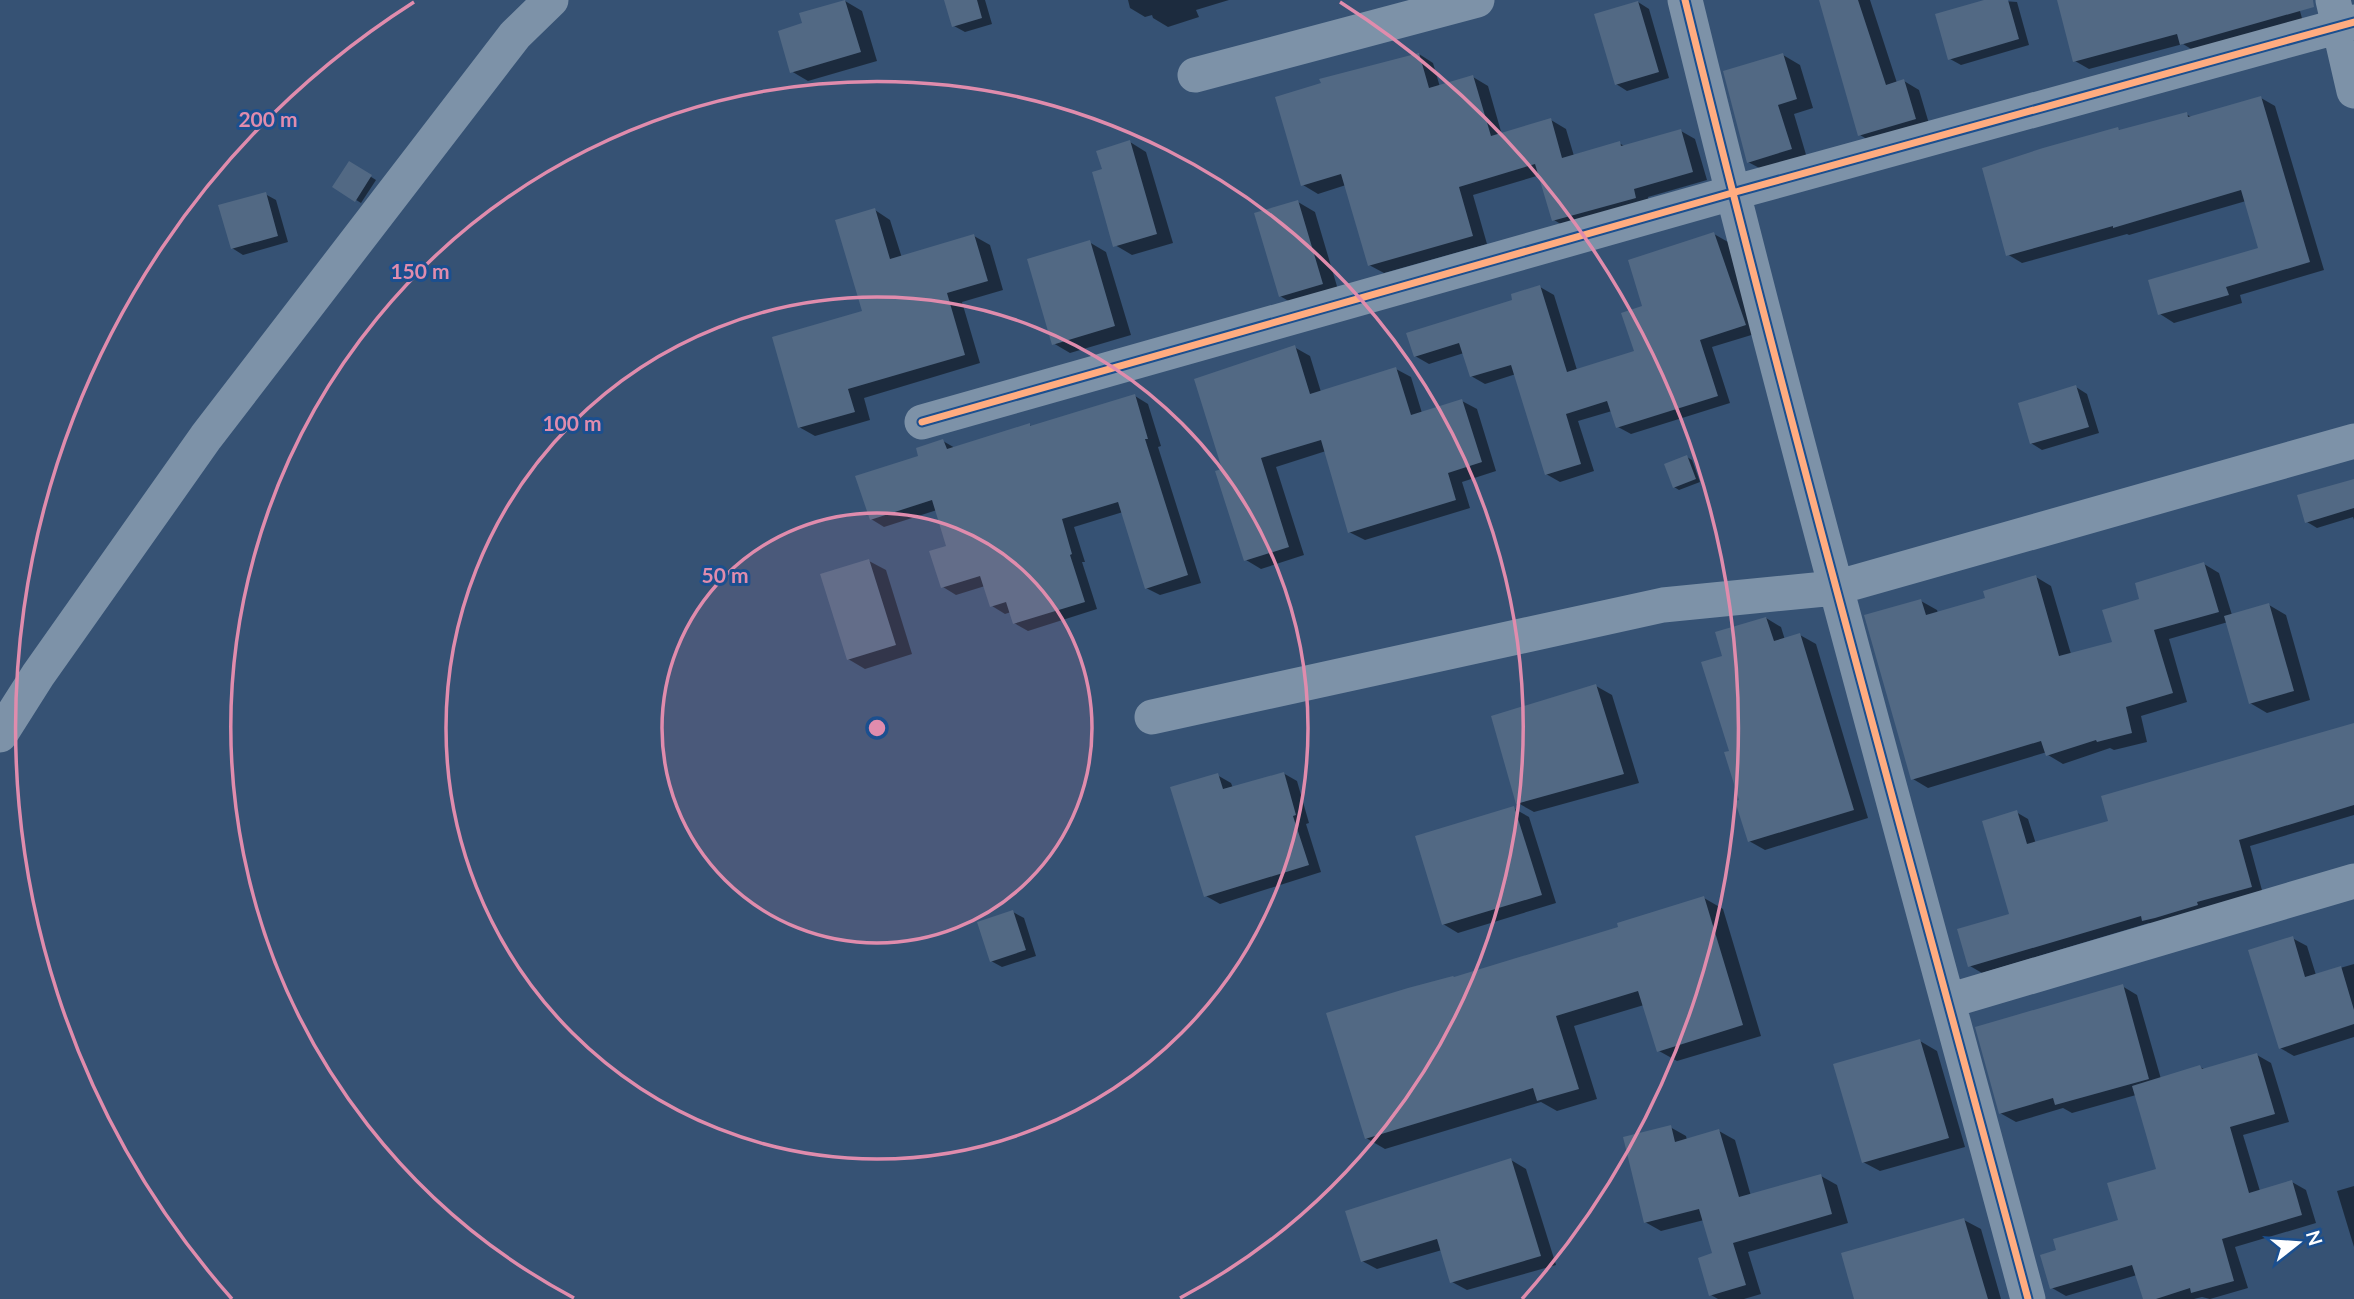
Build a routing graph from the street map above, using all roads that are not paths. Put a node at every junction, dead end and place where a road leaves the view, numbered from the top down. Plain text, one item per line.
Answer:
1 (551, 0) edge
2 (1477, 0) edge
3 (1685, 0) edge
4 (2342, 16) edge
5 (1195, 75) dead end
6 (2354, 91) edge
7 (1732, 193) junction
8 (922, 422) dead end
9 (2354, 442) edge
10 (1835, 588) junction
11 (1152, 717) dead end
12 (0, 736) edge
13 (2354, 881) edge
14 (1948, 1001) junction
15 (2028, 1299) edge

1 - 12 street
2 - 5 street
3 - 7 street
4 - 6 street
4 - 7 street
7 - 8 street
7 - 10 street
9 - 10 street
10 - 11 street
10 - 14 street
13 - 14 street
14 - 15 street

